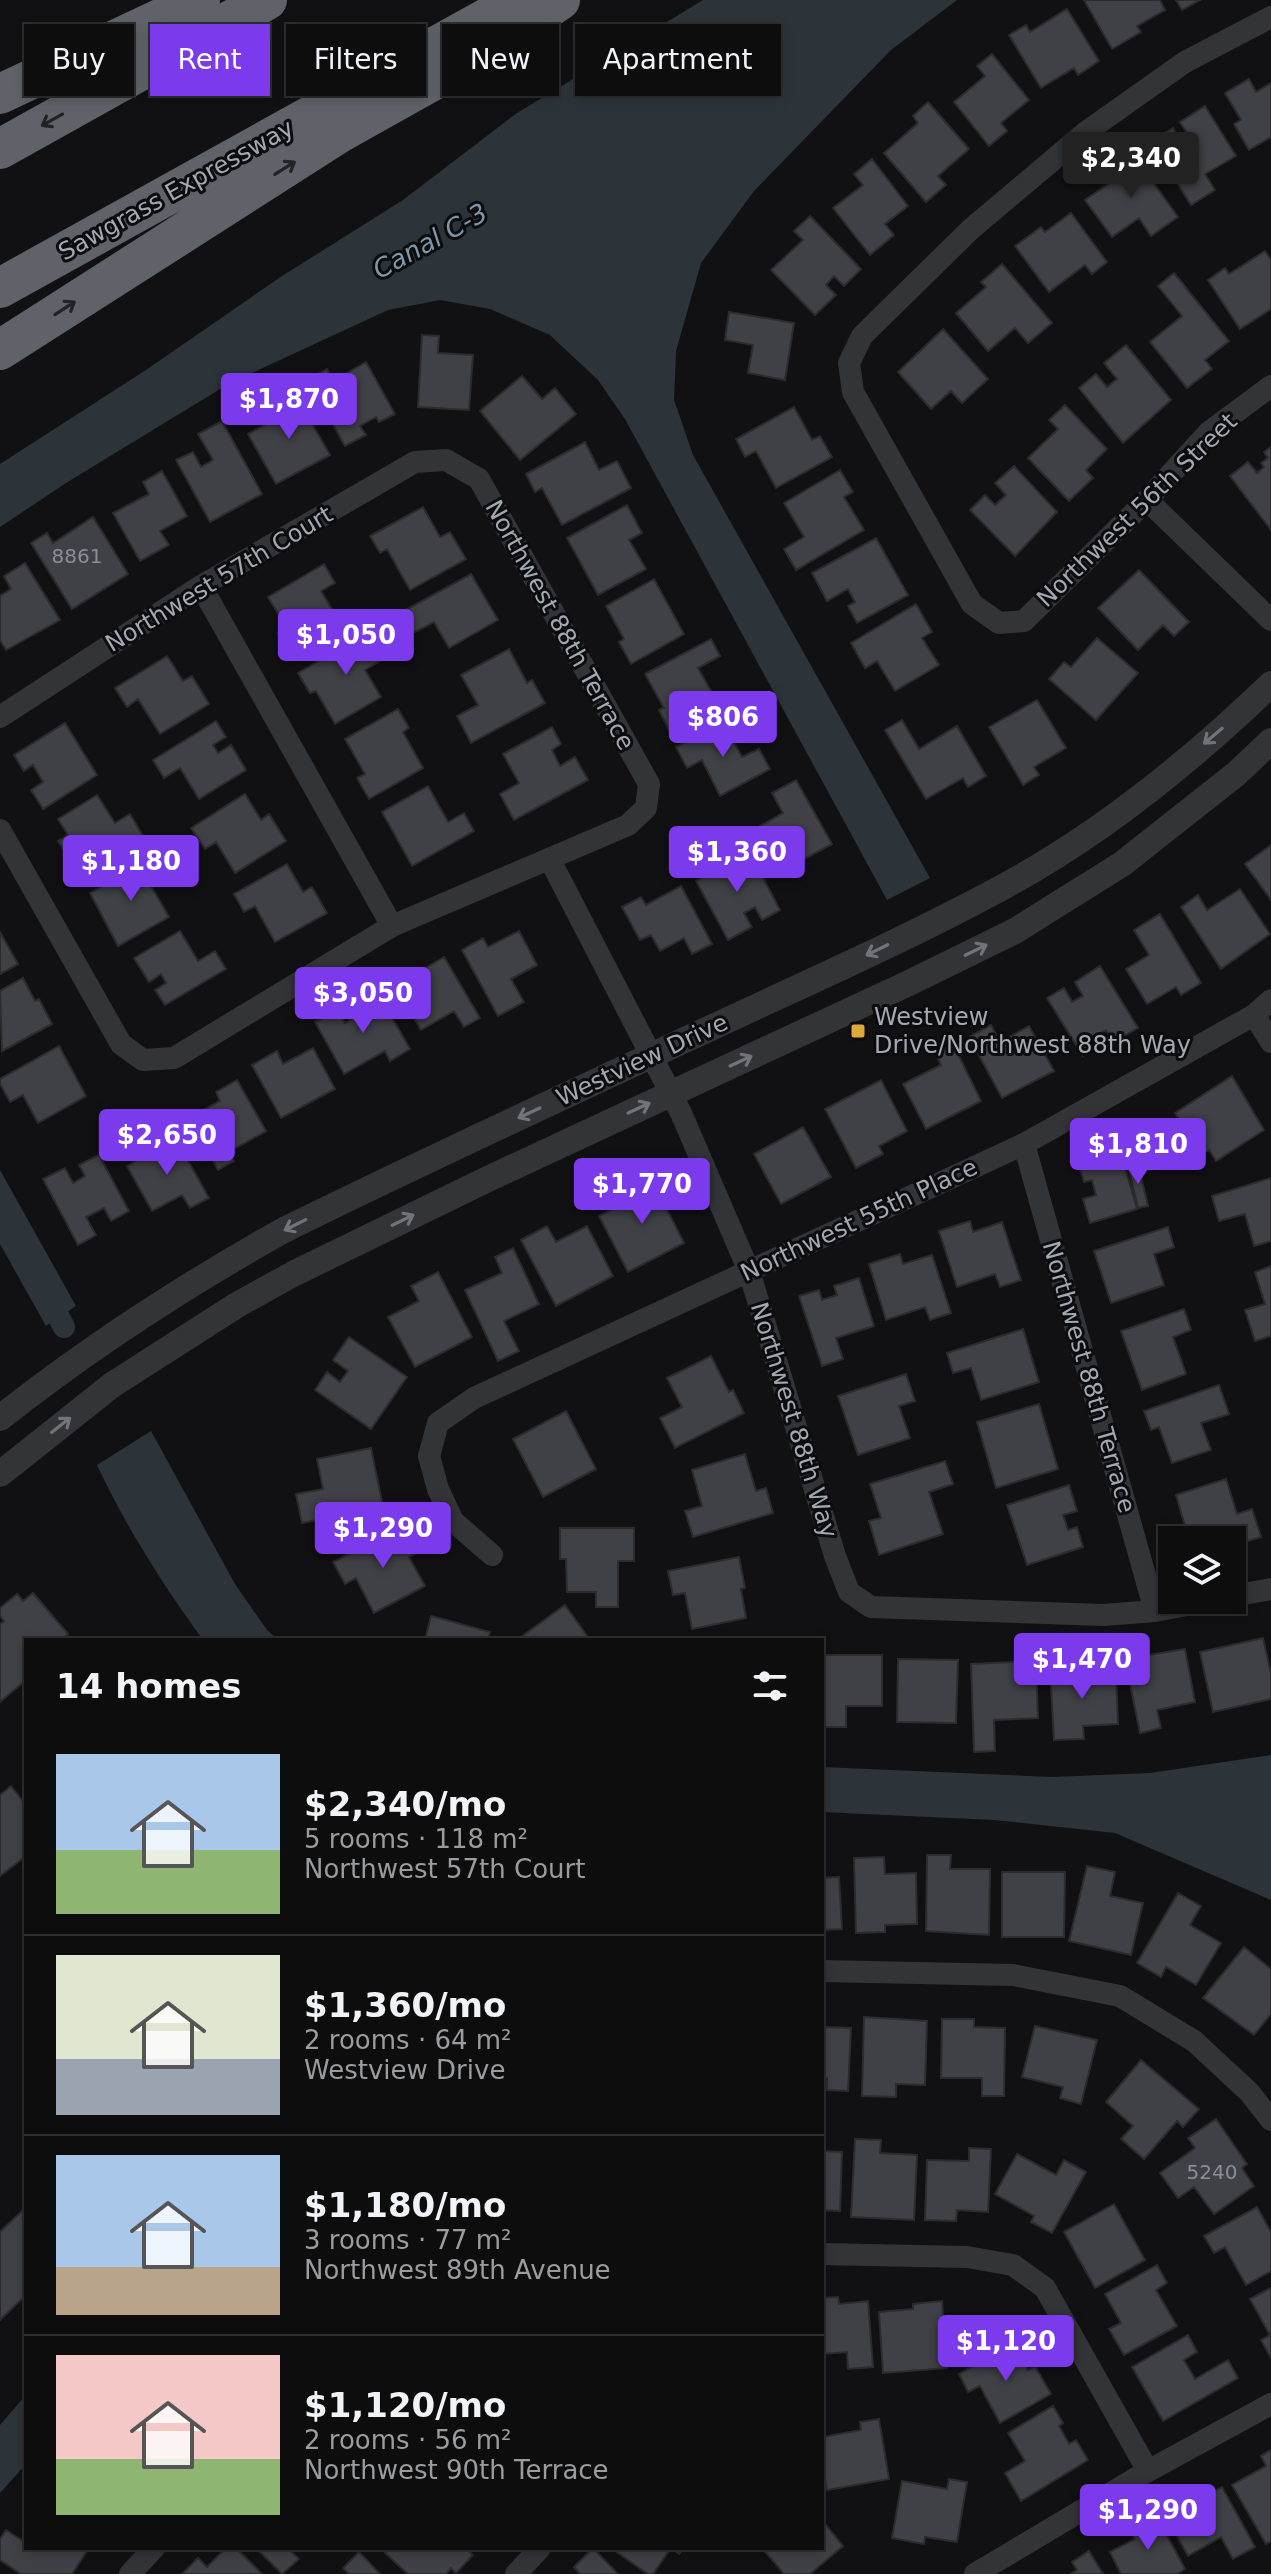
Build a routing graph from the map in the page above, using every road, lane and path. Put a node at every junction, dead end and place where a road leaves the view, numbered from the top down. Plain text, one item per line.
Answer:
1 (200, 0) edge
2 (267, 0) edge
3 (521, 0) edge
4 (560, 0) edge
5 (1271, 17) edge
6 (0, 94) edge
7 (0, 149) edge
8 (0, 288) edge
9 (0, 350) edge
10 (1271, 386) edge
11 (446, 460) joint
12 (1147, 500) junction
13 (201, 586) junction
14 (1271, 620) edge
15 (1271, 684) edge
16 (0, 717) edge
17 (1271, 741) edge
18 (0, 830) edge
19 (550, 860) junction
20 (392, 926) junction
21 (1262, 1007) edge
22 (1271, 1042) edge
23 (651, 1056) junction
24 (670, 1093) junction
25 (1024, 1144) junction
26 (749, 1271) junction
27 (0, 1418) edge
28 (0, 1474) edge
29 (492, 1555) dead end
30 (1271, 1589) edge
31 (1246, 1593) edge
32 (1158, 1610) edge
33 (1155, 1611) junction
34 (824, 1971) edge
35 (1271, 2120) edge
36 (824, 2254) edge
37 (1271, 2404) edge
38 (1148, 2471) junction
39 (152, 2550) edge
40 (538, 2550) edge
41 (130, 2574) edge
42 (516, 2574) edge
43 (975, 2574) edge

1 - 6 highway
2 -> 7 highway
3 - 8 highway, Sawgrass Expressway
9 -> 4 highway
5 - 12 street, Northwest 56th Street
10 - 12 street, Northwest 56th Street
11 - 13 street, Northwest 57th Court
11 - 19 street, Northwest 88th Terrace
12 - 14 street
13 - 16 street, Northwest 57th Court
13 - 20 street
15 -> 23 street, Westview Drive
24 -> 17 street, Westview Drive
18 - 20 street
19 - 20 street
19 - 23 street, Northwest 88th Way
21 - 22 street
21 - 25 street, Northwest 55th Place
23 - 24 street, Northwest 88th Way
23 -> 27 street, Westview Drive
24 - 26 street, Northwest 88th Way
28 -> 24 street, Westview Drive
25 - 26 street, Northwest 55th Place
25 - 33 street, Northwest 88th Terrace
26 - 29 street, Northwest 55th Place
26 - 33 street, Northwest 88th Way
30 - 31 street
32 - 33 street
34 - 35 street
36 - 38 street
37 - 38 street
38 - 43 street
39 - 41 street
40 - 42 street

